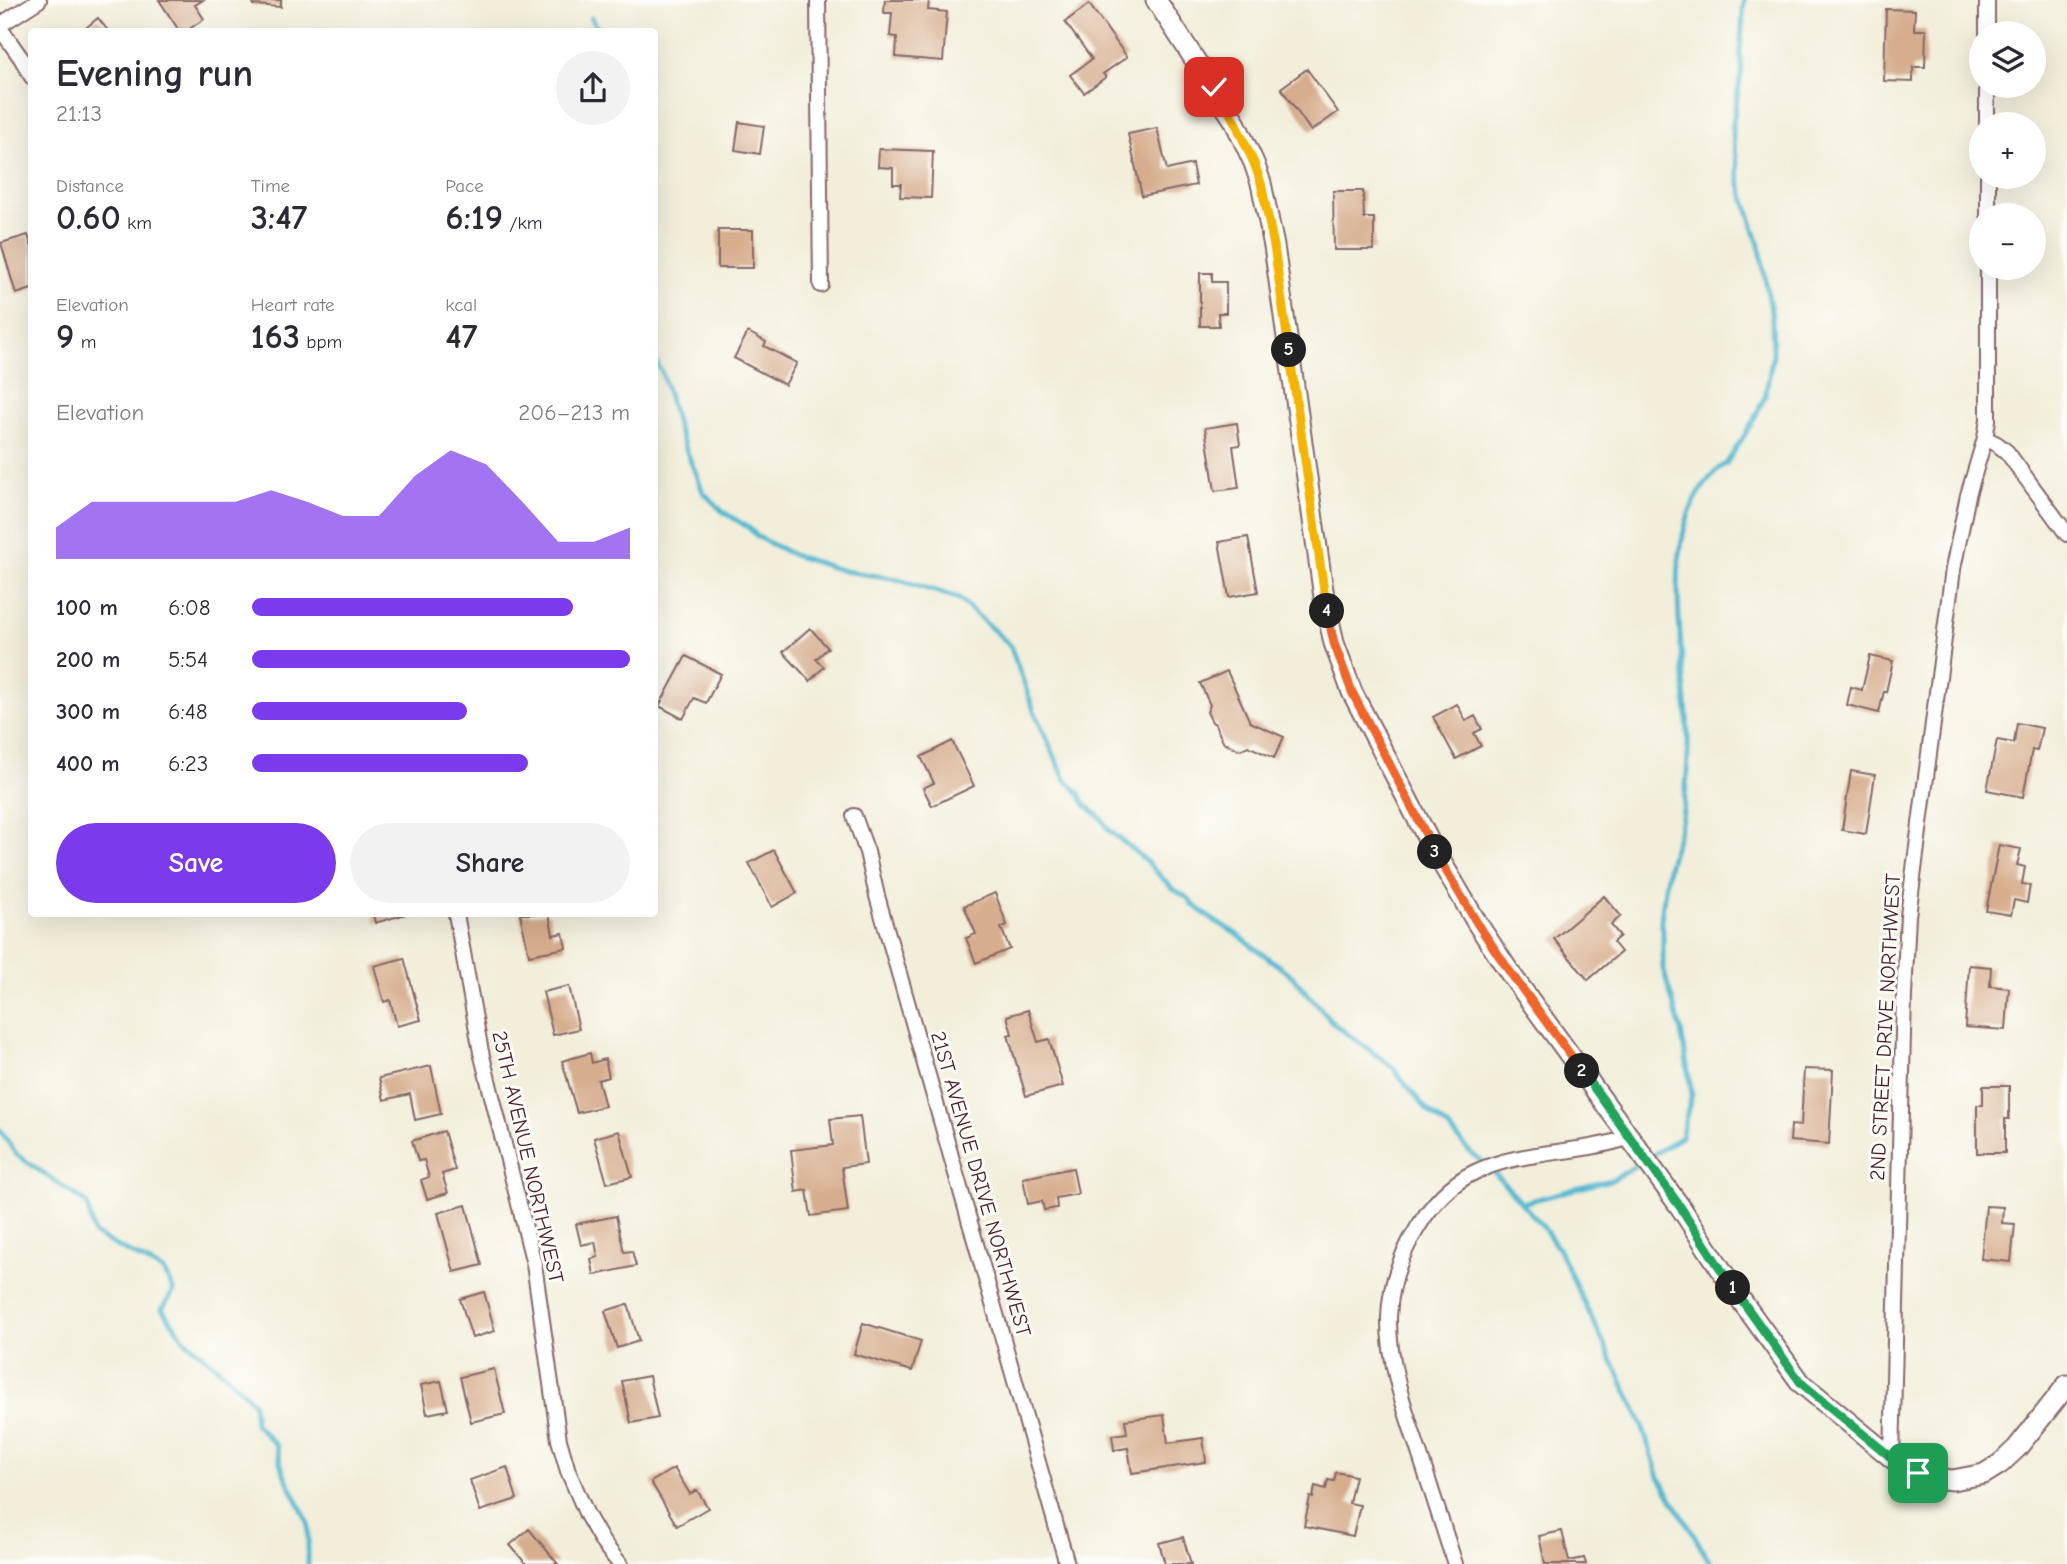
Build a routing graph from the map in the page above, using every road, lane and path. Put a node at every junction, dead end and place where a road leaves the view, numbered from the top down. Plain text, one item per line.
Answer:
1 (39, 0) edge
2 (818, 0) edge
3 (1156, 0) edge
4 (1987, 0) edge
5 (1987, 21) edge
6 (0, 26) edge
7 (28, 70) edge
8 (1988, 280) edge
9 (821, 285) dead end
10 (1985, 438) junction
11 (2067, 534) edge
12 (854, 816) dead end
13 (457, 917) edge
14 (1630, 1137) junction
15 (2067, 1385) edge
16 (1892, 1458) junction
17 (620, 1564) edge
18 (1066, 1564) edge
19 (1455, 1564) edge

1 - 6 street
2 - 9 street
3 - 14 street
4 - 5 street
6 - 7 street
8 - 10 street, 2ND STREET DRIVE NORTHWEST
10 - 11 street
10 - 16 street, 2ND STREET DRIVE NORTHWEST
12 - 18 street, 21ST AVENUE DRIVE NORTHWEST
13 - 17 street, 25TH AVENUE NORTHWEST
14 - 16 street
14 - 19 street
15 - 16 street

